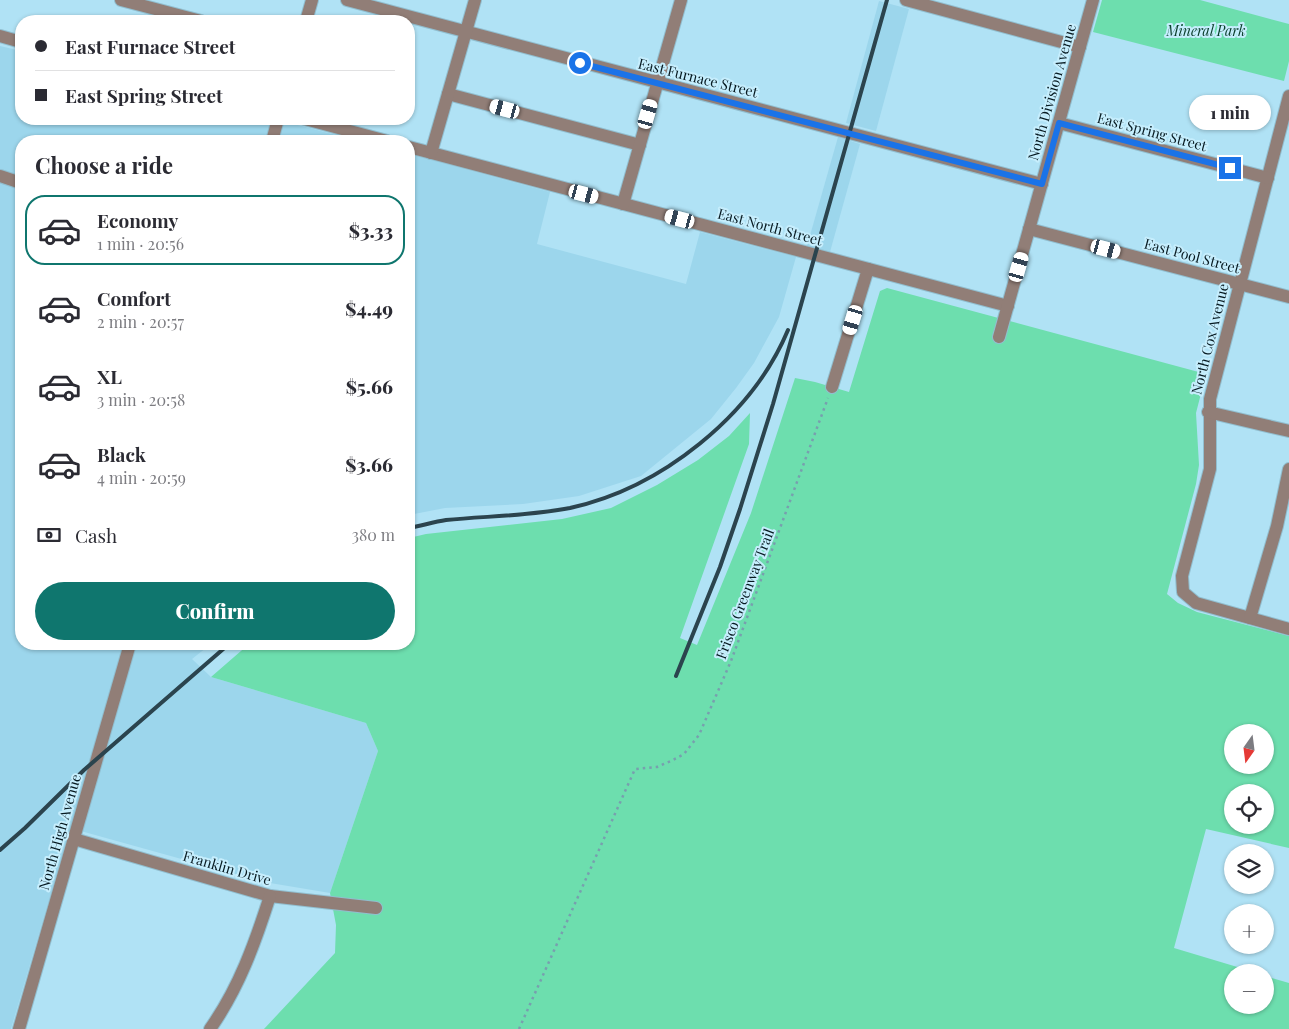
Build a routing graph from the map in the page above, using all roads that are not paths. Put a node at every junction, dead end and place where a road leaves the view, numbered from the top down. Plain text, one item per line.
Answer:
1 (121, 0) edge
2 (312, 0) edge
3 (347, 0) edge
4 (474, 0) edge
5 (681, 0) edge
6 (906, 0) edge
7 (1093, 0) edge
8 (178, 15) edge
9 (308, 15) edge
10 (403, 15) edge
11 (415, 18) edge
12 (466, 32) junction
13 (0, 36) edge
14 (15, 40) edge
15 (1080, 47) junction
16 (657, 83) junction
17 (448, 94) junction
18 (1289, 96) edge
19 (1059, 123) junction
20 (327, 125) edge
21 (364, 135) edge
22 (640, 145) junction
23 (415, 149) edge
24 (431, 154) junction
25 (0, 176) edge
26 (1268, 178) junction
27 (15, 181) edge
28 (1042, 184) junction
29 (623, 204) junction
30 (1029, 229) junction
31 (868, 269) junction
32 (1239, 283) junction
33 (1289, 296) edge
34 (1008, 306) junction
35 (999, 337) dead end
36 (832, 387) road end
37 (1208, 412) junction
38 (1289, 432) edge
39 (1289, 469) edge
40 (1250, 618) junction
41 (1289, 628) edge
42 (128, 650) edge
43 (74, 839) junction
44 (270, 896) junction
45 (376, 908) dead end
46 (19, 1029) edge
47 (210, 1029) edge

1 - 8 street
2 - 9 street
3 - 10 street, East Furnace Street
4 - 12 street
5 - 16 street
6 - 15 street
7 - 15 street, North Division Avenue
11 - 12 street, East Furnace Street
12 - 16 street, East Furnace Street
12 - 17 street
13 - 14 street
15 - 19 street, North Division Avenue
16 - 22 street
16 - 28 street, East Furnace Street
17 - 22 street
17 - 24 street
18 - 26 street, North Cox Avenue
19 - 26 street, East Spring Street
19 - 28 street, North Division Avenue
20 - 21 street
22 - 29 street
23 - 24 street, East North Street
24 - 29 street, East North Street
25 - 27 street
26 - 32 street, North Cox Avenue
28 - 30 street, North Division Avenue
29 - 31 street, East North Street
30 - 32 street, East Pool Street
30 - 34 street, North Division Avenue
31 - 34 street, East North Street
31 - 36 street
32 - 33 street, East Pool Street
32 - 37 street, North Cox Avenue
34 - 35 street, North Division Avenue
37 - 38 street
37 - 40 street, North Cox Avenue
39 - 40 street
40 - 41 street
42 - 43 street, North High Avenue
43 - 44 street, Franklin Drive
43 - 46 street, North High Avenue
44 - 45 street, Franklin Drive
44 - 47 street

